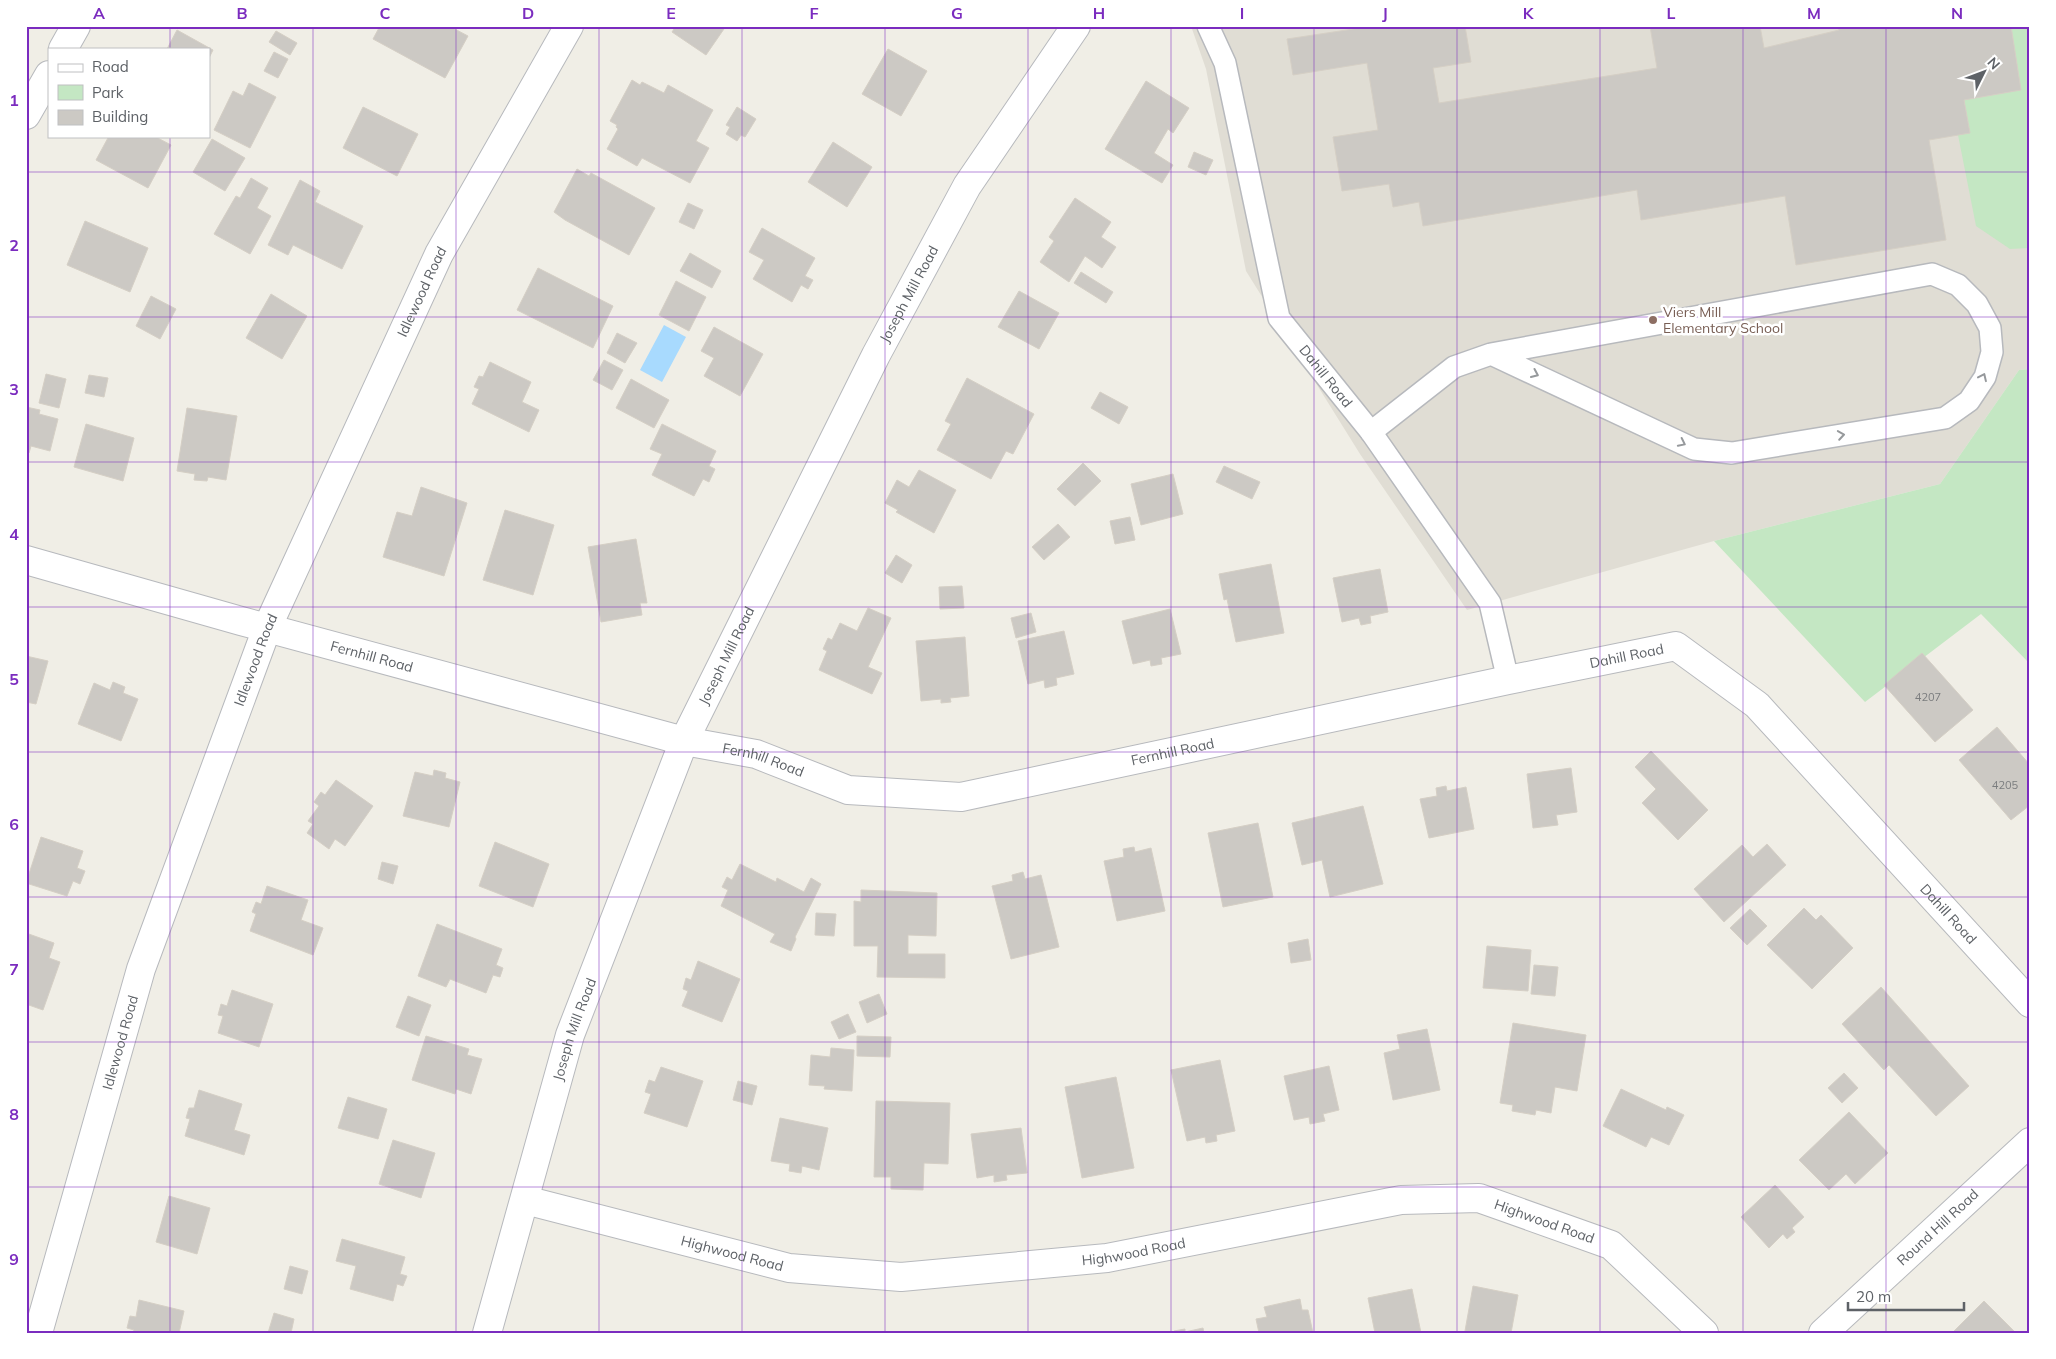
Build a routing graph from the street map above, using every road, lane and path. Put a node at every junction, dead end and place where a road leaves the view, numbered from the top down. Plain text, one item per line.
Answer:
1 (76, 26) edge
2 (569, 26) edge
3 (1076, 26) edge
4 (1208, 26) edge
5 (64, 48) edge
6 (48, 77) edge
7 (26, 115) edge
8 (1491, 354) junction
9 (1371, 432) junction
10 (26, 560) edge
11 (267, 628) junction
12 (1508, 680) junction
13 (684, 741) junction
14 (2030, 1003) edge
15 (2030, 1142) edge
16 (525, 1200) junction
17 (38, 1333) edge
18 (487, 1333) edge
19 (1704, 1333) edge
20 (1823, 1333) edge

1 - 5 street
2 - 11 street, Idlewood Road
3 - 13 street, Joseph Mill Road
4 - 9 lane, Dahill Road
6 - 7 street
8 -> 8 lane
8 - 9 lane
9 - 12 lane, Dahill Road
10 - 11 street, Fernhill Road
11 - 13 street, Fernhill Road
11 - 17 street, Idlewood Road
12 - 13 street, Fernhill Road
12 - 14 street, Dahill Road
13 - 16 street, Joseph Mill Road
15 - 20 street, Round Hill Road
16 - 18 street, Joseph Mill Road
16 - 19 street, Highwood Road

